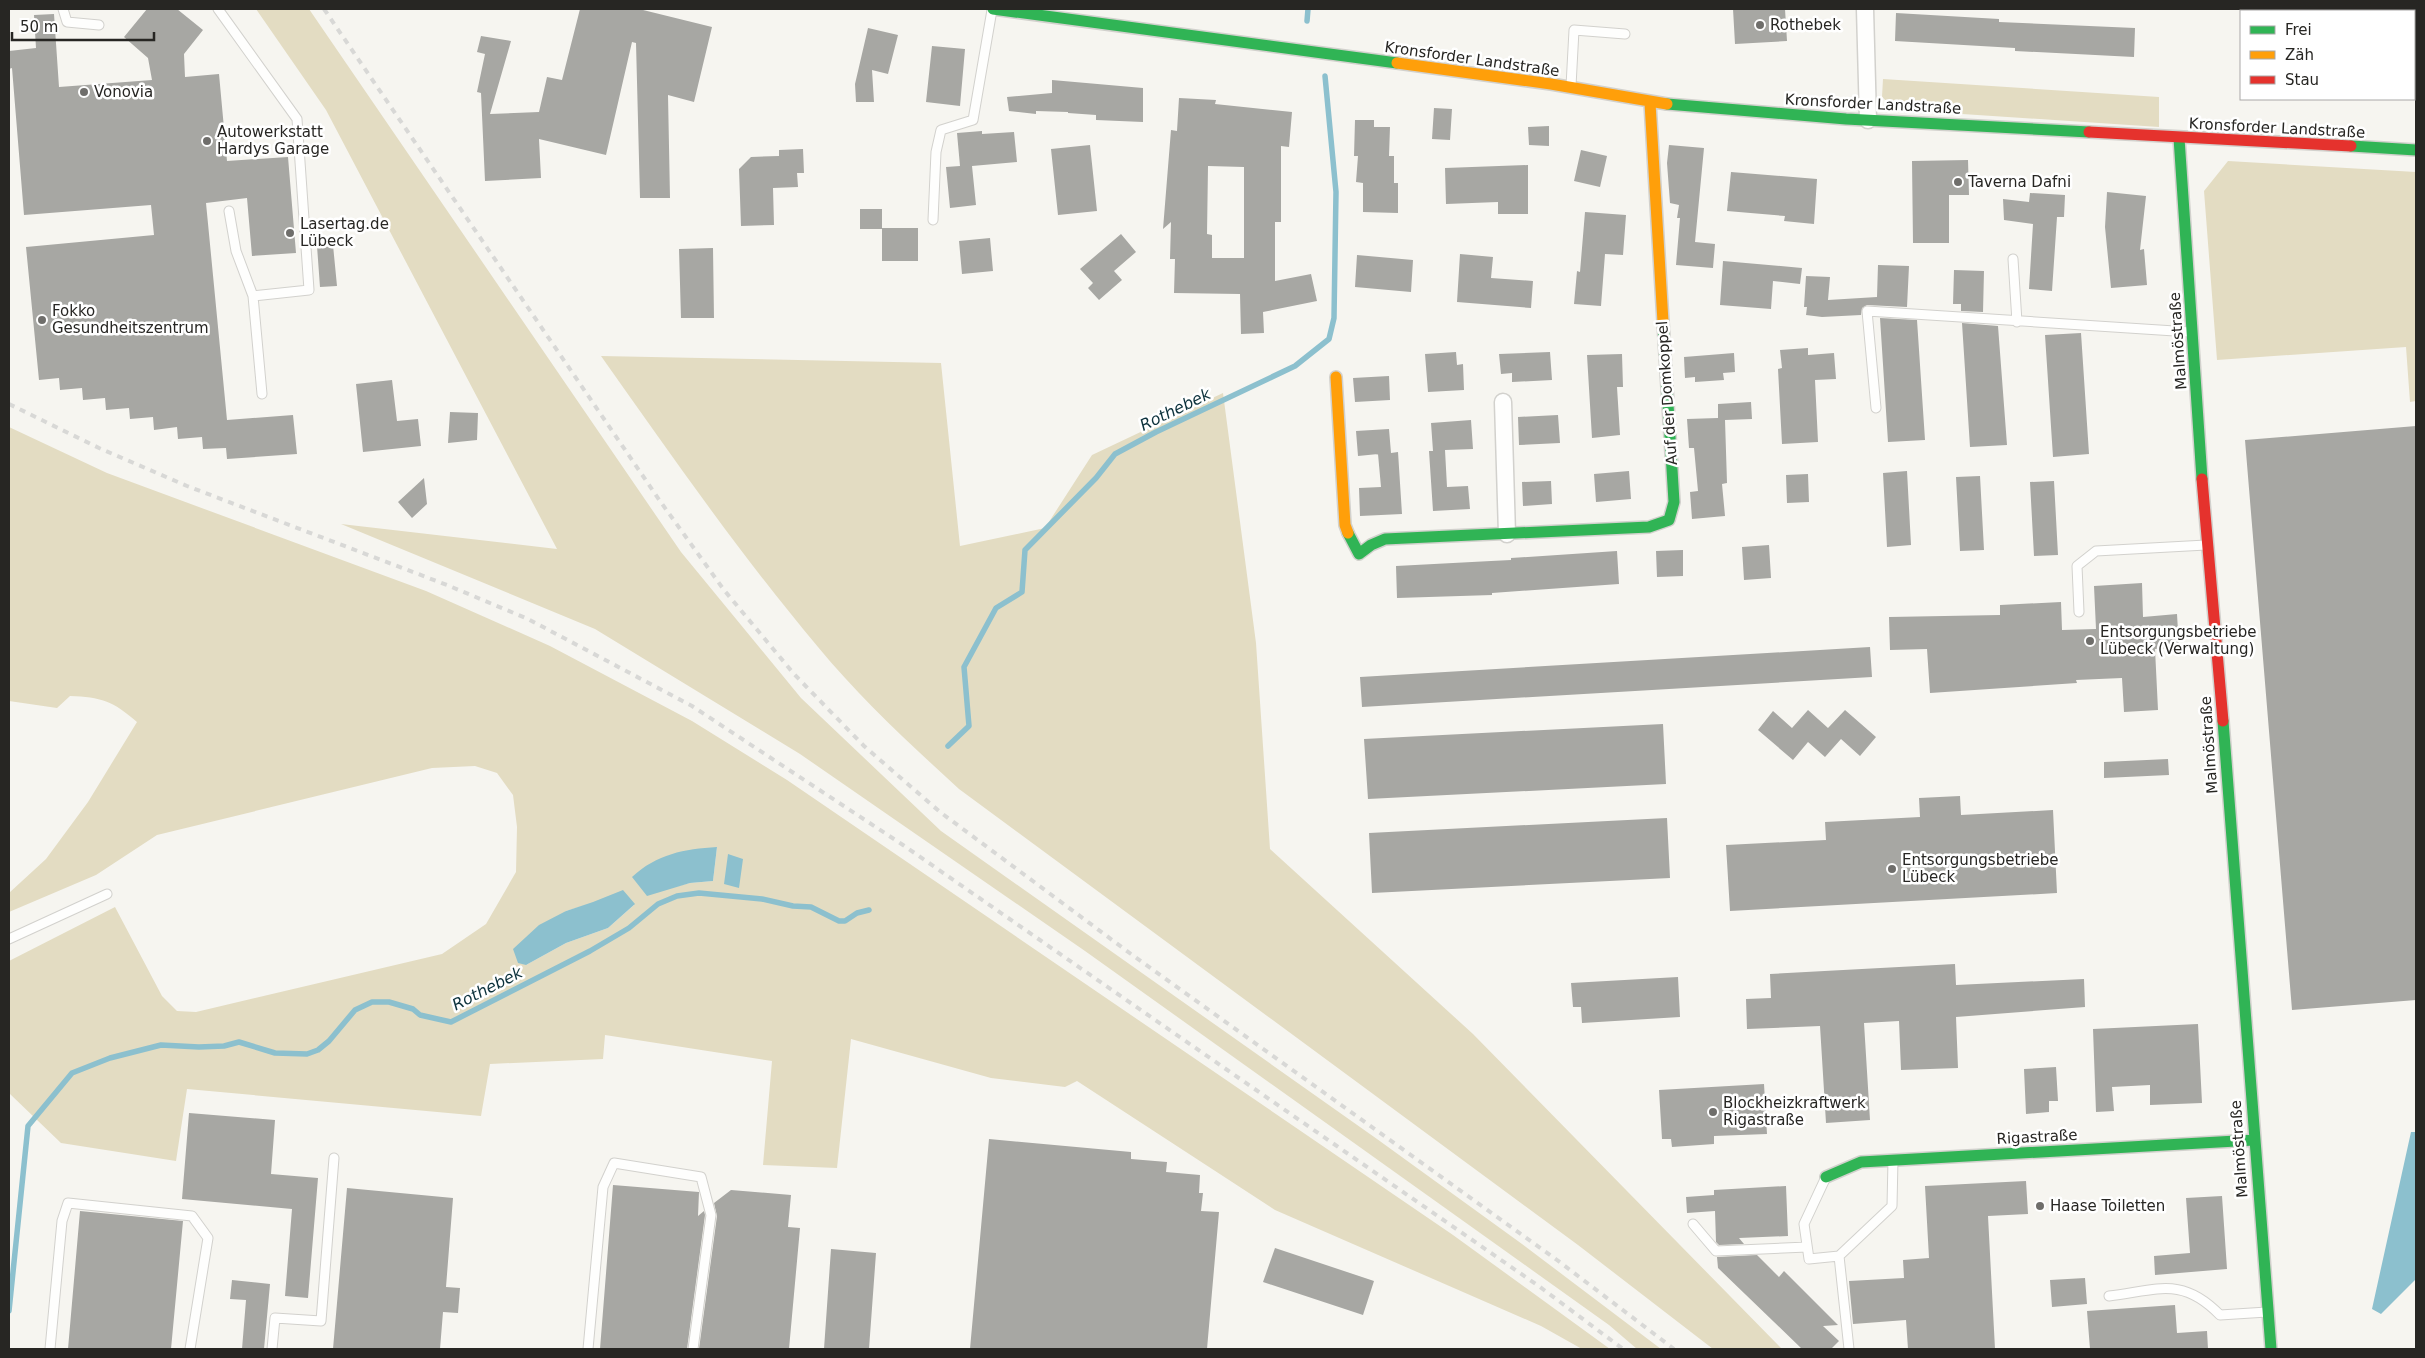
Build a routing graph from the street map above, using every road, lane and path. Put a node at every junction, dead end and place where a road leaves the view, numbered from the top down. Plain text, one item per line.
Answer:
1 (63, 9) edge
2 (218, 9) edge
3 (993, 9) edge
4 (1865, 9) edge
5 (99, 25) dead end
6 (1625, 34) dead end
7 (1571, 88) junction
8 (1650, 103) junction
9 (1868, 120) junction
10 (2179, 138) junction
11 (2416, 150) edge
12 (229, 211) dead end
13 (933, 220) dead end
14 (2012, 259) dead end
15 (254, 296) junction
16 (2017, 322) junction
17 (2193, 332) junction
18 (1336, 378) dead end
19 (262, 394) dead end
20 (1503, 402) dead end
21 (1876, 408) dead end
22 (1507, 534) junction
23 (2207, 545) junction
24 (2079, 612) dead end
25 (107, 894) dead end
26 (9, 939) edge
27 (2254, 1140) junction
28 (334, 1158) dead end
29 (1893, 1160) junction
30 (1826, 1177) joint
31 (1693, 1224) dead end
32 (1807, 1247) junction
33 (1839, 1256) junction
34 (2109, 1296) dead end
35 (2267, 1312) junction
36 (50, 1349) edge
37 (190, 1349) edge
38 (272, 1349) edge
39 (588, 1349) edge
40 (693, 1349) edge
41 (1849, 1349) edge
42 (2270, 1349) edge

1 - 5 lane
2 - 15 lane
3 - 7 street, Kronsforder Landstraße
3 - 13 lane
4 - 9 street
6 - 7 lane
7 - 8 street, Kronsforder Landstraße
8 - 9 street, Kronsforder Landstraße
8 - 22 street, Auf der Domkoppel
9 - 10 street, Kronsforder Landstraße
10 - 11 street, Kronsforder Landstraße
10 - 17 street, Malmöstraße
12 - 15 lane
14 - 16 lane
15 - 19 lane
16 - 17 lane
16 - 21 lane
17 - 23 street, Malmöstraße
18 - 22 street, Auf der Domkoppel
20 - 22 street
23 - 24 lane
23 - 27 street, Malmöstraße
25 - 26 lane
27 - 29 street, Rigastraße
27 - 35 street, Malmöstraße
28 - 38 lane
29 - 30 street, Rigastraße
29 - 33 lane
30 - 32 lane
31 - 32 lane
32 - 33 lane
33 - 41 lane
34 - 35 lane
35 - 42 street, Malmöstraße
36 - 37 lane
39 - 40 lane

